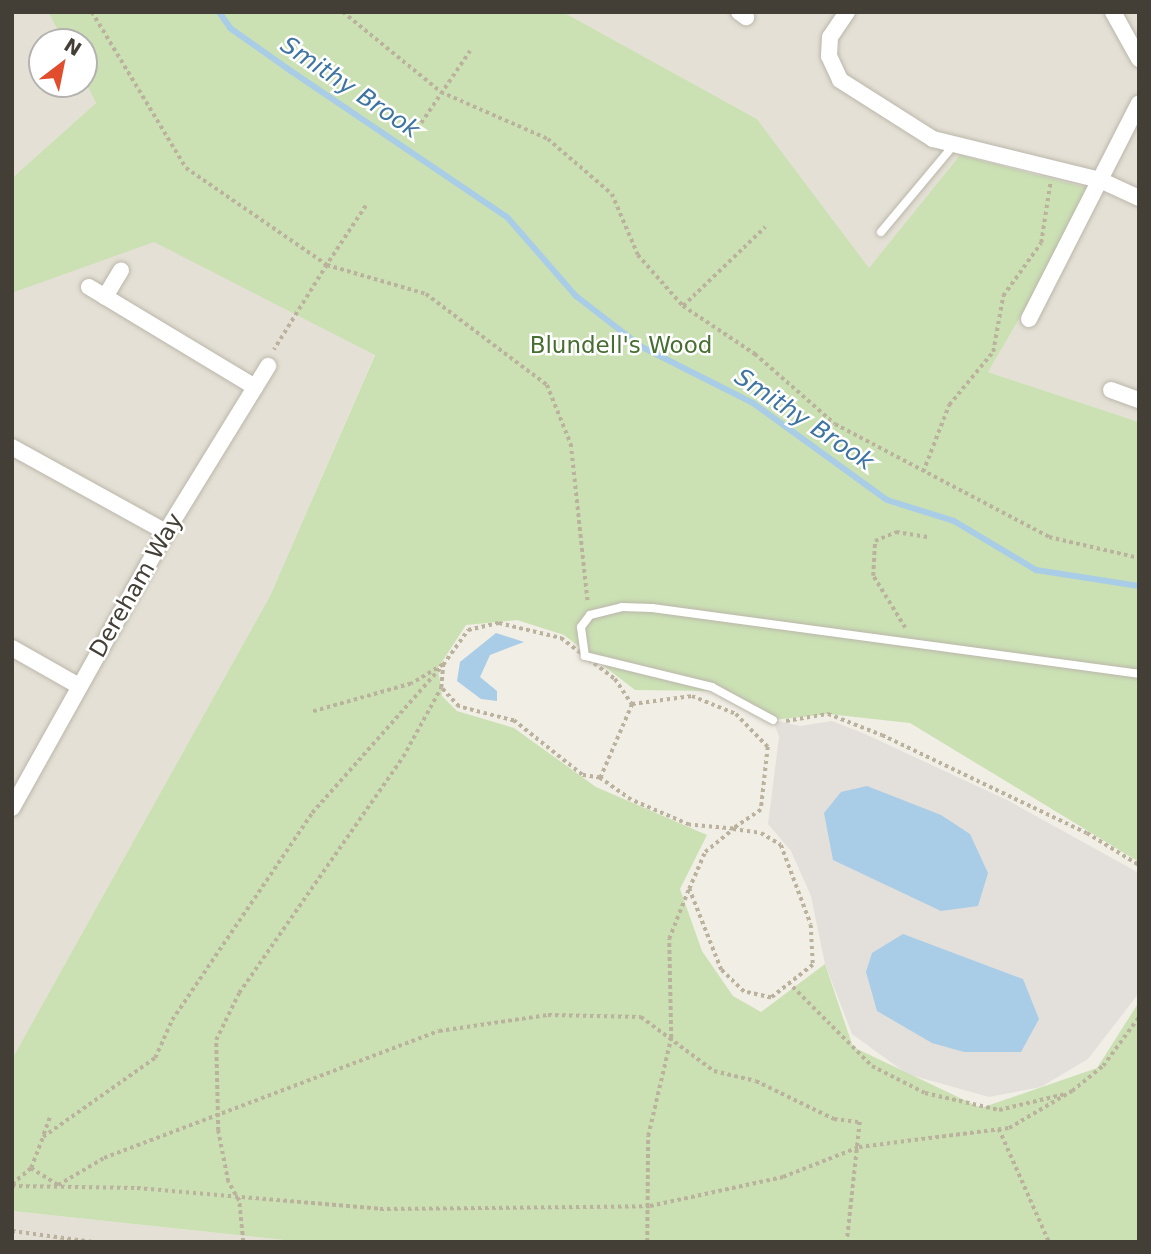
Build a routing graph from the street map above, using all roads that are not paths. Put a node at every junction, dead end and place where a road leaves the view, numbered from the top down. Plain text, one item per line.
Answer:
1 (847, 12) edge
2 (1113, 12) edge
3 (1139, 59) edge
4 (1139, 103) edge
5 (953, 146) junction
6 (1100, 180) junction
7 (1139, 198) edge
8 (881, 232) dead end
9 (121, 270) dead end
10 (89, 287) dead end
11 (105, 297) junction
12 (1029, 319) dead end
13 (268, 366) road end
14 (255, 387) junction
15 (1111, 390) dead end
16 (1139, 400) edge
17 (12, 447) edge
18 (166, 532) junction
19 (12, 648) edge
20 (1139, 674) edge
21 (79, 686) junction
22 (773, 720) road end
23 (12, 808) edge

1 - 5 street
2 - 3 street
4 - 6 street
5 - 6 street
5 - 8 lane
6 - 7 street
6 - 12 street
9 - 11 street
10 - 11 street
11 - 14 street
13 - 14 street, Dereham Way
14 - 18 street, Dereham Way
15 - 16 street
17 - 18 street
18 - 21 street, Dereham Way
19 - 21 street
20 - 22 lane
21 - 23 street, Dereham Way

